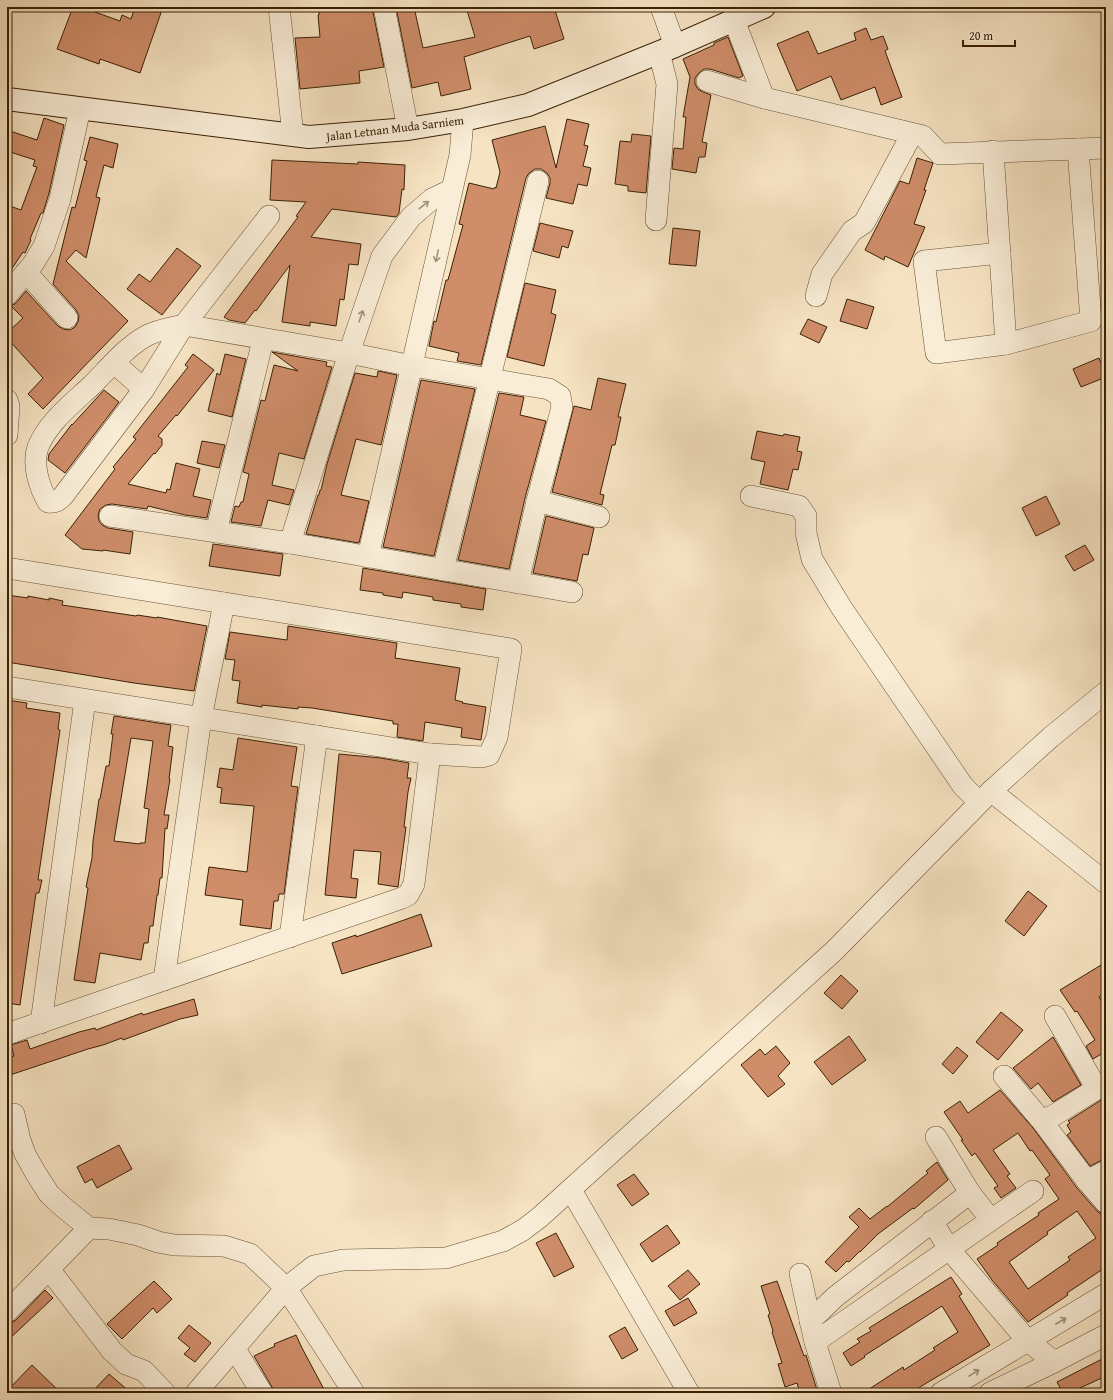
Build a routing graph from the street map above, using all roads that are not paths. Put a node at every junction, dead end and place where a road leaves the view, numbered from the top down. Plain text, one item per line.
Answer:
1 (279, 7) edge
2 (384, 7) edge
3 (661, 7) edge
4 (764, 7) edge
5 (734, 20) junction
6 (667, 49) junction
7 (707, 81) dead end
8 (764, 98) junction
9 (7, 99) edge
10 (80, 108) junction
11 (463, 120) junction
12 (408, 129) junction
13 (912, 134) junction
14 (293, 135) junction
15 (1106, 148) edge
16 (1078, 149) junction
17 (993, 152) junction
18 (538, 181) dead end
19 (451, 190) junction
20 (269, 216) dead end
21 (656, 220) dead end
22 (1000, 253) junction
23 (26, 272) junction
24 (7, 295) edge
25 (816, 296) dead end
26 (67, 318) dead end
27 (184, 325) junction
28 (263, 340) junction
29 (1006, 344) junction
30 (349, 353) junction
31 (114, 363) junction
32 (412, 366) junction
33 (490, 380) junction
34 (144, 389) junction
35 (7, 400) edge
36 (7, 435) edge
37 (751, 496) dead end
38 (537, 501) junction
39 (110, 516) dead end
40 (599, 517) dead end
41 (216, 532) junction
42 (290, 543) junction
43 (368, 557) junction
44 (7, 568) edge
45 (443, 570) junction
46 (518, 583) junction
47 (572, 592) dead end
48 (224, 603) junction
49 (7, 687) edge
50 (1106, 692) edge
51 (85, 700) junction
52 (201, 718) junction
53 (317, 736) junction
54 (430, 754) junction
55 (985, 797) junction
56 (1106, 883) edge
57 (290, 936) junction
58 (164, 980) junction
59 (1055, 1016) dead end
60 (41, 1023) junction
61 (7, 1034) edge
62 (1004, 1076) dead end
63 (1101, 1086) edge
64 (14, 1114) dead end
65 (1042, 1121) junction
66 (936, 1137) dead end
67 (1106, 1171) edge
68 (1087, 1181) junction
69 (571, 1190) junction
70 (1033, 1191) dead end
71 (970, 1193) junction
72 (1106, 1203) edge
73 (991, 1220) junction
74 (932, 1221) junction
75 (89, 1228) junction
76 (949, 1249) junction
77 (49, 1269) junction
78 (800, 1274) dead end
79 (286, 1288) junction
80 (1106, 1294) edge
81 (835, 1297) junction
82 (7, 1312) edge
83 (847, 1320) junction
84 (810, 1321) junction
85 (1106, 1335) edge
86 (1027, 1340) junction
87 (815, 1342) junction
88 (235, 1349) junction
89 (992, 1362) junction
90 (1054, 1362) junction
91 (999, 1389) edge
92 (165, 1393) edge
93 (196, 1393) edge
94 (262, 1393) edge
95 (354, 1393) edge
96 (690, 1393) edge
97 (831, 1393) edge
98 (940, 1393) edge

1 - 14 street
2 - 12 street
3 - 6 street
4 - 5 main road, Jalan Letnan Muda Sarniem
5 - 6 main road, Jalan Letnan Muda Sarniem
5 - 8 street
6 - 11 main road, Jalan Letnan Muda Sarniem
6 - 21 street
7 - 8 street
8 - 13 street
9 - 10 main road, Jalan Letnan Muda Sarniem
10 - 14 main road, Jalan Letnan Muda Sarniem
10 - 23 street
11 - 12 main road, Jalan Letnan Muda Sarniem
11 - 19 street
12 - 14 main road, Jalan Letnan Muda Sarniem
13 - 17 street
13 - 25 street
15 - 16 street
16 - 17 street
16 - 29 street
17 - 22 street
18 - 33 street
30 -> 19 street
19 -> 32 street
20 - 27 street
22 - 29 street
22 - 29 street
23 - 24 street
23 - 26 street
27 - 28 street
27 - 31 street
27 - 34 street
28 - 30 street
28 - 41 street
30 - 32 street
30 - 42 street
31 - 34 street
31 - 34 street
32 - 33 street
32 - 43 street
33 - 38 street
33 - 45 street
35 - 36 street
37 - 55 street
38 - 40 street
38 - 46 street
39 - 41 street
41 - 42 street
42 - 43 street
43 - 45 street
44 - 48 street
45 - 46 street
46 - 47 street
48 - 52 street
48 - 54 street
49 - 51 street
50 - 55 street
51 - 52 street
51 - 60 street
52 - 53 street
52 - 58 street
53 - 54 street
53 - 57 street
54 - 57 street
55 - 56 street
55 - 69 street
57 - 58 street
58 - 60 street
59 - 63 street
60 - 61 street
62 - 65 street
63 - 65 street
64 - 75 street
65 - 68 street
66 - 71 street
67 - 68 street
68 - 72 street
69 - 79 street
69 - 96 street
70 - 73 street
71 - 73 street
71 - 74 street
73 - 76 street
74 - 76 street
74 - 81 street
75 - 77 street
75 - 79 street
76 - 83 street
76 - 86 street
77 - 82 street
77 - 92 street
78 - 84 street
79 - 88 street
79 - 95 street
86 -> 80 street
81 - 83 street
81 - 84 street
83 - 87 street
84 - 87 street
85 - 90 street
86 - 89 street
86 - 90 street
87 - 97 street
88 - 93 street
88 - 94 street
89 - 91 street
98 -> 89 street
90 - 91 street

